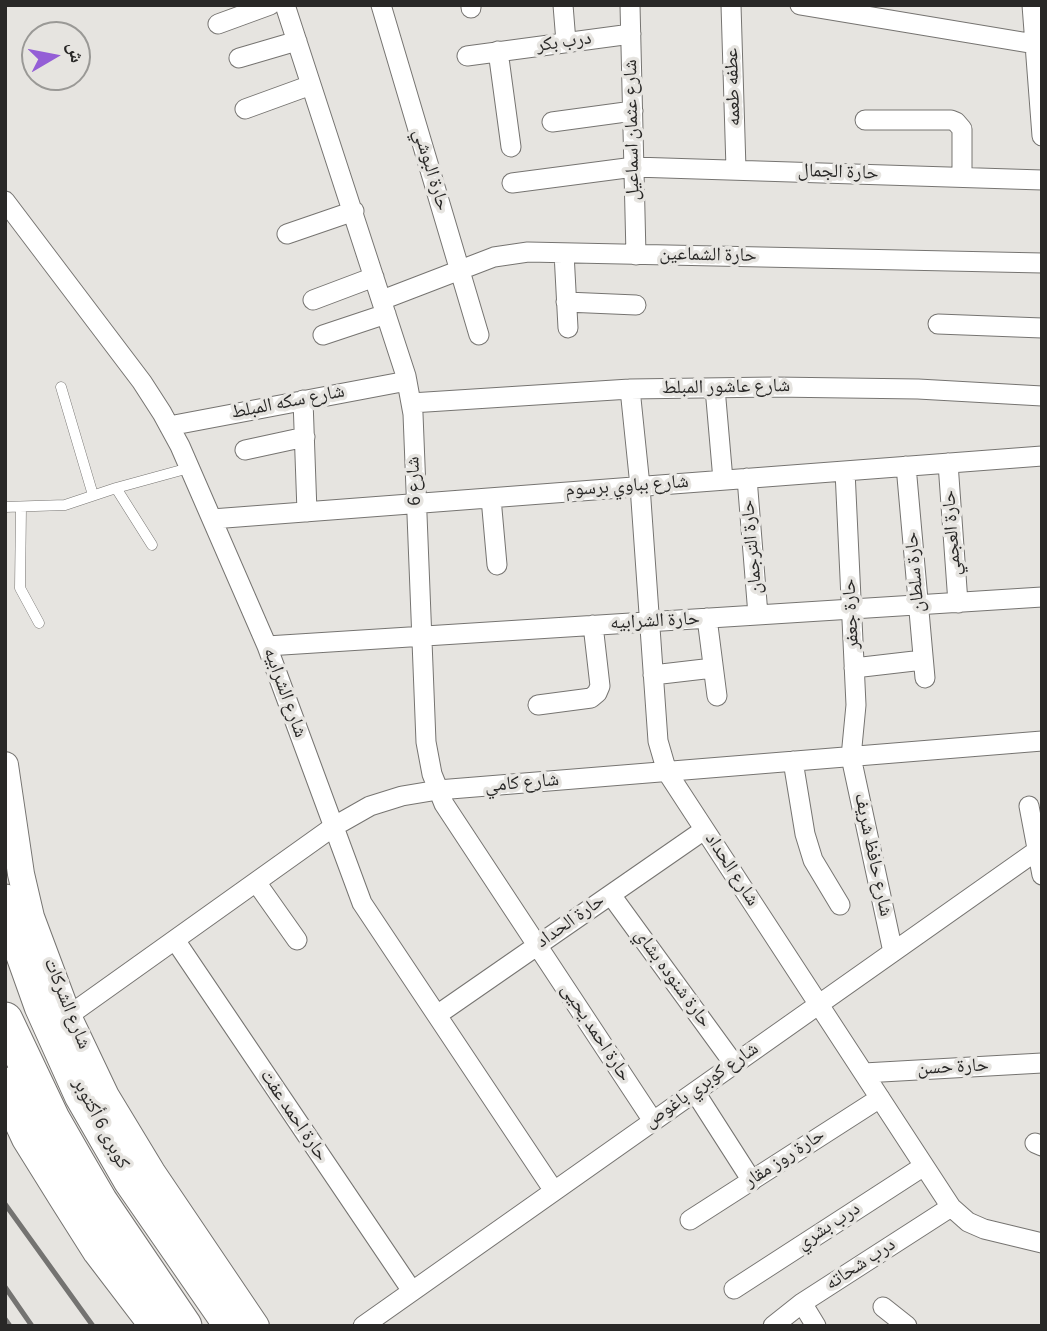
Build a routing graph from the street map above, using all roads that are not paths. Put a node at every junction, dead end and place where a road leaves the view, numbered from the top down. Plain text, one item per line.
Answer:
1 (270, 5) edge
2 (285, 5) edge
3 (381, 5) edge
4 (563, 5) edge
5 (630, 5) edge
6 (731, 5) edge
7 (800, 5) edge
8 (1032, 5) edge
9 (218, 24) dead end
10 (631, 34) junction
11 (297, 41) junction
12 (566, 42) junction
13 (498, 51) junction
14 (1037, 51) edge
15 (467, 56) dead end
16 (239, 58) dead end
17 (311, 85) junction
18 (246, 108) dead end
19 (633, 111) junction
20 (865, 120) dead end
21 (552, 122) dead end
22 (1042, 136) edge
23 (511, 147) dead end
24 (634, 167) junction
25 (737, 169) junction
26 (961, 177) junction
27 (1042, 180) edge
28 (512, 183) dead end
29 (5, 201) edge
30 (354, 211) junction
31 (287, 234) dead end
32 (564, 253) junction
33 (636, 255) junction
34 (1042, 263) edge
35 (460, 269) junction
36 (374, 277) junction
37 (313, 300) dead end
38 (566, 302) junction
39 (636, 305) dead end
40 (384, 307) junction
41 (938, 324) dead end
42 (568, 328) dead end
43 (1042, 328) edge
44 (323, 335) dead end
45 (478, 335) dead end
46 (407, 381) junction
47 (61, 387) dead end
48 (715, 388) junction
49 (630, 389) junction
50 (1042, 396) edge
51 (303, 400) junction
52 (411, 402) junction
53 (169, 426) junction
54 (305, 437) junction
55 (245, 450) dead end
56 (1042, 456) edge
57 (947, 463) junction
58 (906, 466) junction
59 (189, 468) junction
60 (845, 471) junction
61 (747, 478) junction
62 (723, 480) junction
63 (640, 486) junction
64 (116, 488) junction
65 (93, 495) junction
66 (491, 498) junction
67 (416, 503) junction
68 (5, 507) edge
69 (21, 507) junction
70 (307, 512) junction
71 (212, 519) junction
72 (152, 545) dead end
73 (498, 565) dead end
74 (1042, 597) edge
75 (958, 603) junction
76 (919, 605) junction
77 (852, 609) junction
78 (758, 615) junction
79 (707, 618) junction
80 (650, 622) junction
81 (39, 623) dead end
82 (593, 625) junction
83 (422, 636) junction
84 (267, 646) junction
85 (713, 668) junction
86 (855, 668) junction
87 (653, 675) junction
88 (717, 696) dead end
89 (538, 705) dead end
90 (1042, 741) edge
91 (850, 757) junction
92 (793, 761) junction
93 (5, 765) edge
94 (667, 772) junction
95 (438, 790) junction
96 (1029, 806) dead end
97 (333, 827) junction
98 (704, 830) junction
99 (5, 845) edge
100 (1039, 849) edge
101 (1042, 875) edge
102 (256, 882) junction
103 (611, 895) junction
104 (5, 902) edge
105 (840, 905) dead end
106 (175, 940) junction
107 (297, 940) dead end
108 (537, 946) junction
109 (893, 952) junction
110 (818, 1004) junction
111 (437, 1015) junction
112 (68, 1016) junction
113 (5, 1020) edge
114 (1042, 1063) edge
115 (734, 1064) junction
116 (864, 1073) junction
117 (5, 1085) edge
118 (695, 1092) junction
119 (880, 1098) junction
120 (653, 1121) junction
121 (924, 1166) junction
122 (752, 1181) junction
123 (554, 1191) junction
124 (951, 1206) junction
125 (690, 1220) dead end
126 (1042, 1242) edge
127 (734, 1289) dead end
128 (412, 1291) junction
129 (802, 1303) junction
130 (883, 1307) dead end
131 (158, 1326) edge
132 (184, 1326) edge
133 (232, 1326) edge
134 (246, 1326) edge
135 (256, 1326) edge
136 (363, 1326) edge
137 (774, 1326) edge
138 (816, 1326) edge
139 (907, 1326) edge

1 - 9 street
2 - 11 street, شارع 6
3 - 35 street, حارة البوشي
4 - 12 street
5 - 10 street, شارع عثمان اسماعيل
6 - 25 street, عطفه طعمه
7 - 14 street
8 - 14 street
10 - 12 street, درب بكر
10 - 19 street, شارع عثمان اسماعيل
11 - 16 street
11 - 17 street, شارع 6
12 - 13 street, درب بكر
13 - 15 street, درب بكر
13 - 23 street
14 - 22 street
17 - 18 street
17 - 30 street, شارع 6
19 - 21 street
19 - 24 street, شارع عثمان اسماعيل
20 - 26 street
24 - 25 street, حارة الجمال
24 - 28 street, حارة الجمال
24 - 33 street, شارع عثمان اسماعيل
25 - 26 street, حارة الجمال
26 - 27 street, حارة الجمال
29 - 53 street, شارع الشرابيه
30 - 31 street
30 - 36 street, شارع 6
32 - 33 street, حارة الشماعين
32 - 35 street, حارة الشماعين
32 - 38 street
33 - 34 street, حارة الشماعين
35 - 40 street, حارة الشماعين
35 - 45 street, حارة البوشي
36 - 37 street
36 - 40 street, شارع 6
38 - 39 street
38 - 42 street
40 - 44 street, حارة الشماعين
40 - 46 street, شارع 6
41 - 43 street
46 - 51 street, شارع سكه المبلط
46 - 52 street, شارع 6
47 - 65 lane
48 - 49 street, شارع عاشور المبلط
48 - 50 street, شارع عاشور المبلط
48 - 62 street
49 - 52 street, شارع عاشور المبلط
49 - 63 street, شارع الحداد
51 - 53 street, شارع سكه المبلط
51 - 54 street
52 - 67 street, شارع 6
53 - 59 street, شارع الشرابيه
54 - 55 street
54 - 70 street
56 - 57 street, شارع بباوي برسوم
57 - 58 street, شارع بباوي برسوم
57 - 75 street, حارة العجمي
58 - 60 street, شارع بباوي برسوم
58 - 76 street, حارة سلطان
59 - 64 lane
59 - 71 street, شارع الشرابيه
60 - 61 street, شارع بباوي برسوم
60 - 77 street, حارة جعفر
61 - 62 street, شارع بباوي برسوم
61 - 78 street, حارة الترجمان
62 - 63 street, شارع بباوي برسوم
63 - 66 street, شارع بباوي برسوم
63 - 80 street, شارع الحداد
64 - 65 lane
64 - 72 lane
65 - 69 lane
66 - 67 street, شارع بباوي برسوم
66 - 73 street
67 - 70 street, شارع بباوي برسوم
67 - 83 street, شارع 6
68 - 69 lane
69 - 81 lane
70 - 71 street, شارع بباوي برسوم
71 - 84 street, شارع الشرابيه
74 - 75 street, حارة الشرابيه
75 - 76 street, حارة الشرابيه
76 - 77 street, حارة الشرابيه
76 - 86 street, حارة سلطان
77 - 78 street, حارة الشرابيه
77 - 86 street, حارة جعفر
78 - 79 street, حارة الشرابيه
79 - 80 street, حارة الشرابيه
79 - 85 street
80 - 82 street, حارة الشرابيه
80 - 87 street, شارع الحداد
82 - 83 street, حارة الشرابيه
82 - 89 street
83 - 84 street, حارة الشرابيه
83 - 95 street, شارع 6
84 - 97 street, شارع الشرابيه
85 - 87 street
85 - 88 street
86 - 91 street, حارة جعفر
87 - 94 street, شارع الحداد
90 - 91 street, شارع كامي
91 - 92 street, شارع كامي
91 - 109 street, شارع حافظ شريف
92 - 94 street, شارع كامي
92 - 105 street
93 - 112 main road, شارع الشركات
94 - 95 street, شارع كامي
94 - 98 street, شارع الحداد
95 - 97 street, شارع كامي
95 - 108 street, شارع 6
96 - 100 street
97 - 102 street, شارع كامي
97 - 111 street, شارع الشرابيه
98 - 103 street, حارة الحداد
98 - 110 street, شارع الحداد
99 - 134 main road, شارع الشركات
100 - 101 street
100 - 109 street, شارع كوبري باغوص
102 - 106 street, شارع كامي
102 - 107 street
103 - 108 street, حارة الحداد
103 - 115 street, حارة شنوده بشاي
104 - 133 highway, كوبرى 6 أكتوبر
106 - 112 street, شارع كامي
106 - 128 street, حارة احمد عفت
108 - 111 street, حارة الحداد
108 - 120 street, حارة احمد يحيى
109 - 110 street, شارع كوبري باغوص
110 - 115 street, شارع كوبري باغوص
110 - 116 street, شارع الحداد
111 - 123 street, شارع الشرابيه
112 - 135 main road, شارع الشركات
113 - 132 highway
114 - 116 street, حارة حسن
115 - 118 street, شارع كوبري باغوص
116 - 119 street, شارع الحداد
117 - 131 highway
118 - 120 street, شارع كوبري باغوص
118 - 122 street
119 - 121 street, شارع الحداد
119 - 122 street, حارة روز مقار
120 - 123 street, شارع كوبري باغوص
121 - 124 street, شارع الحداد
121 - 127 street, درب بشري
122 - 125 street, حارة روز مقار
123 - 128 street, شارع كوبري باغوص
124 - 126 street, شارع الحداد
124 - 129 street, درب شحاته
128 - 136 street, شارع كوبري باغوص
129 - 137 street, درب شحاته
129 - 138 street
130 - 139 street

